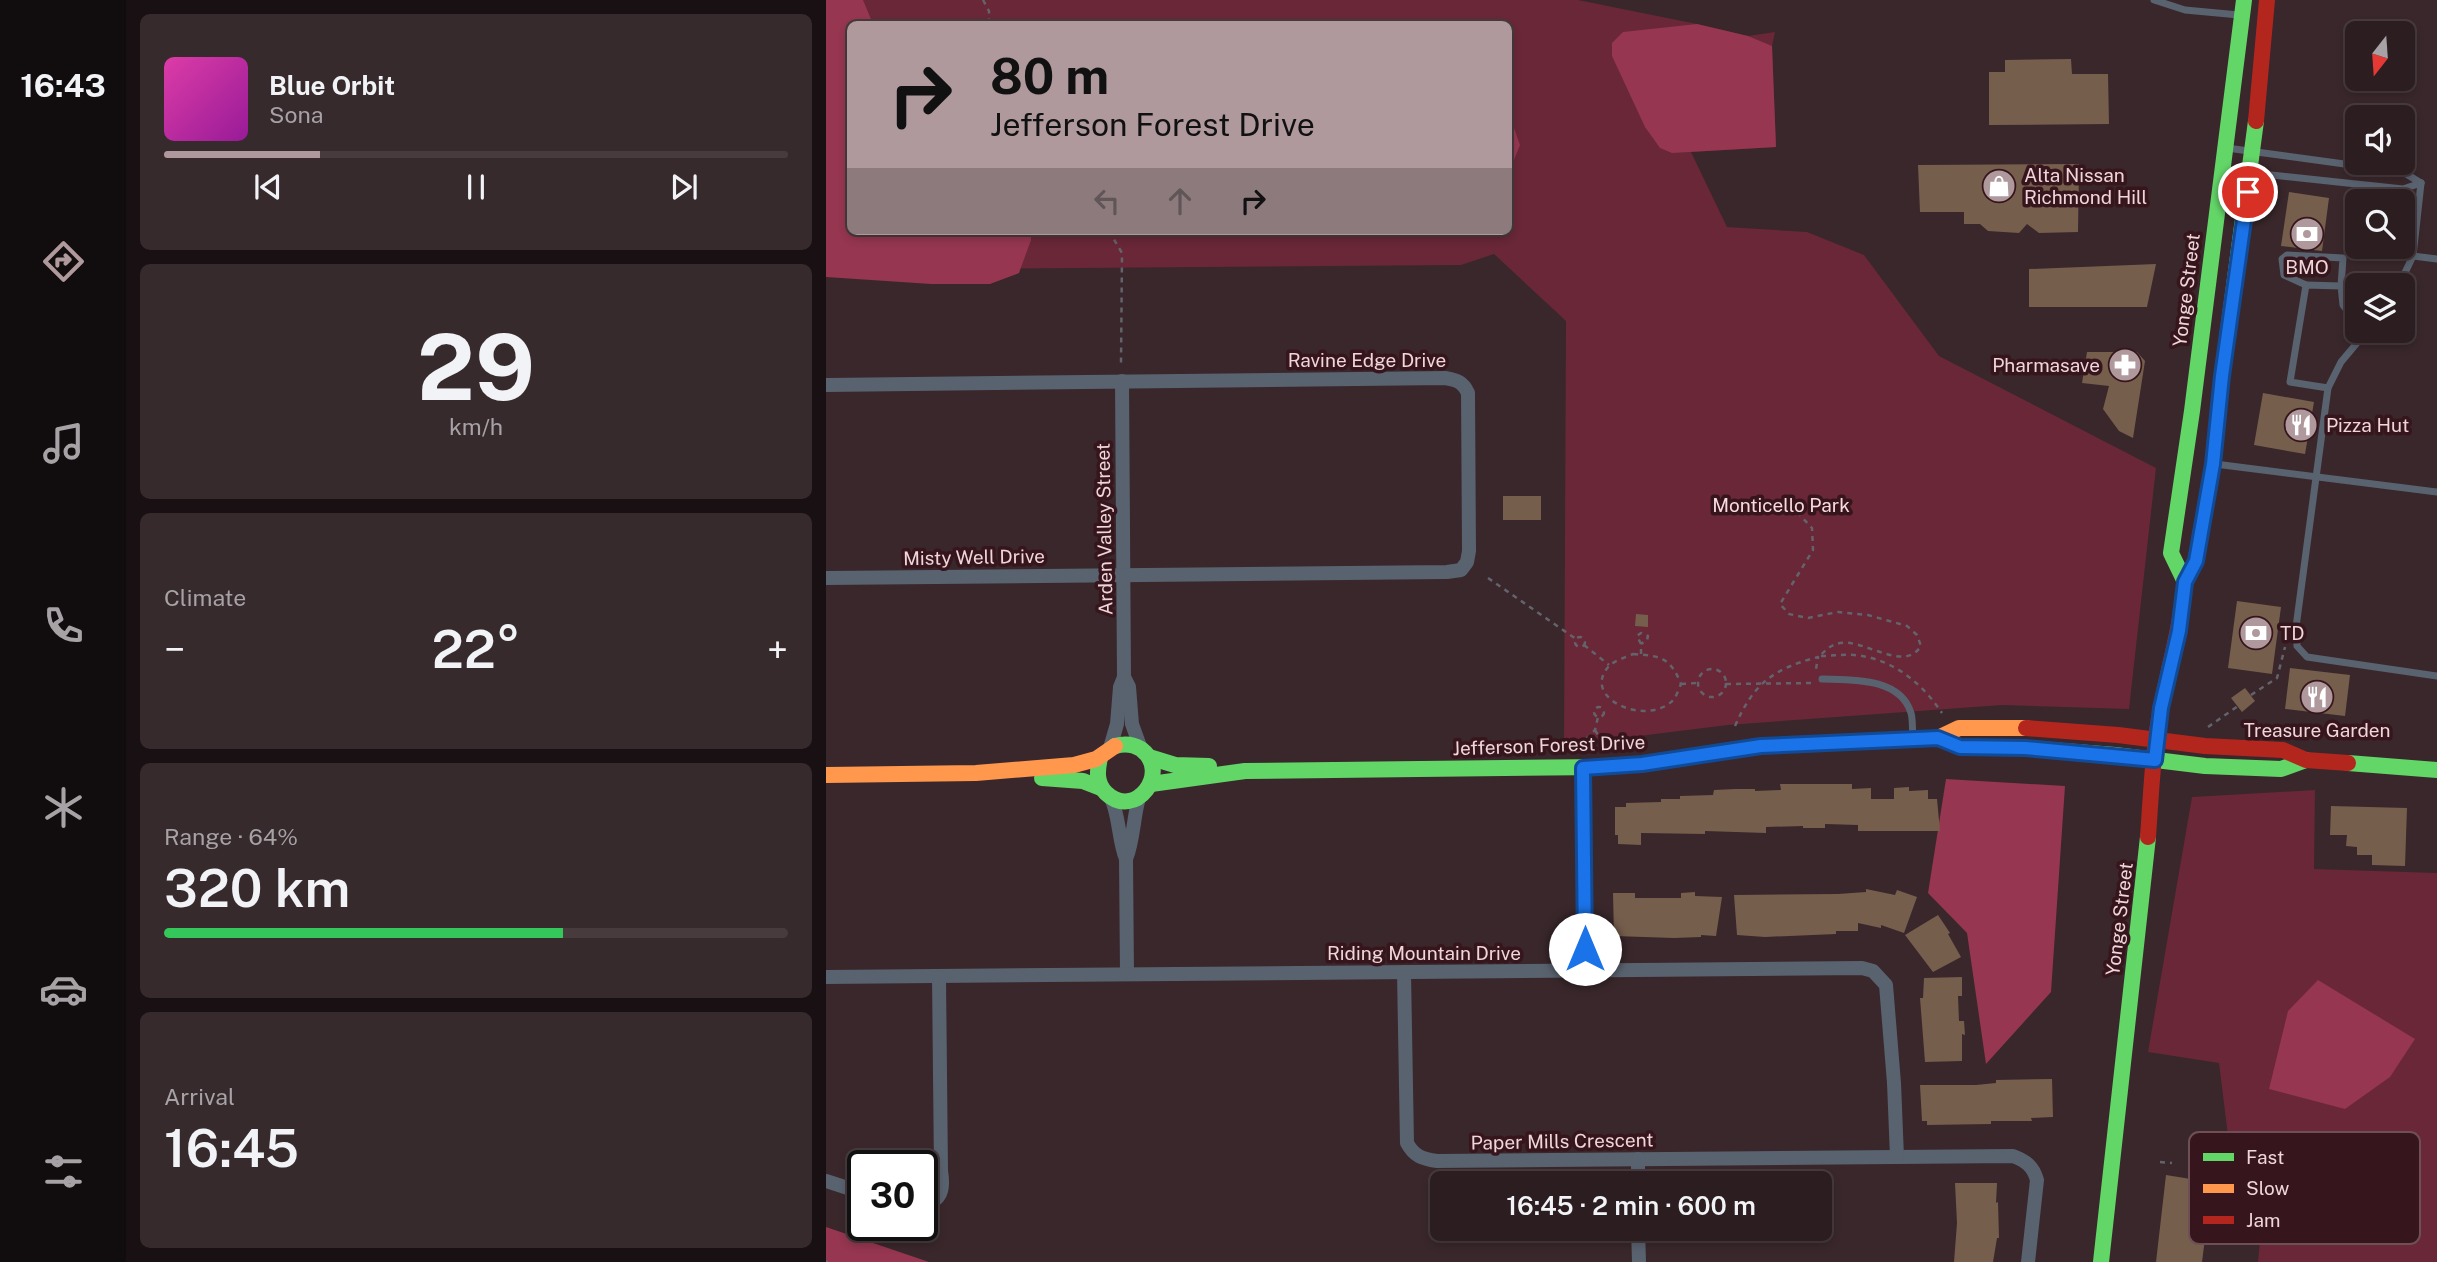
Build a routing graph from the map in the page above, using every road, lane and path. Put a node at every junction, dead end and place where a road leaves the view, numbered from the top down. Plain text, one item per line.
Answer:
1 (983, 0) edge
2 (2154, 0) edge
3 (2267, 0) edge
4 (2243, 8) edge
5 (989, 21) edge
6 (2226, 148) junction
7 (2253, 151) junction
8 (2223, 170) junction
9 (2250, 173) junction
10 (2421, 183) junction
11 (1111, 235) edge
12 (2415, 238) edge
13 (2415, 256) edge
14 (2437, 259) edge
15 (2306, 285) junction
16 (2341, 286) junction
17 (2345, 308) edge
18 (2356, 343) edge
19 (1121, 363) dead end
20 (1122, 381) junction
21 (826, 385) edge
22 (2328, 388) junction
23 (2213, 464) junction
24 (2317, 477) junction
25 (2437, 492) edge
26 (1797, 512) dead end
27 (1123, 575) junction
28 (826, 578) edge
29 (1488, 578) dead end
30 (2185, 582) junction
31 (1576, 639) junction
32 (1641, 644) junction
33 (1584, 645) junction
34 (2285, 647) dead end
35 (1641, 654) junction
36 (1818, 656) junction
37 (1609, 666) junction
38 (1816, 670) dead end
39 (2437, 676) edge
40 (1124, 677) junction
41 (1818, 681) joint
42 (1697, 683) junction
43 (1681, 684) junction
44 (1726, 684) junction
45 (1762, 684) junction
46 (2251, 695) dead end
47 (2238, 706) dead end
48 (1942, 713) dead end
49 (1598, 717) dead end
50 (1735, 726) dead end
51 (2208, 727) dead end
52 (1595, 730) junction
53 (1938, 738) junction
54 (1913, 740) junction
55 (2158, 740) junction
56 (1604, 745) dead end
57 (1579, 746) dead end
58 (1105, 753) junction
59 (1145, 753) junction
60 (2155, 760) junction
61 (2306, 760) junction
62 (1583, 768) junction
63 (2437, 770) edge
64 (1245, 771) junction
65 (1013, 772) junction
66 (826, 775) edge
67 (1151, 784) junction
68 (1106, 793) junction
69 (1139, 798) junction
70 (1126, 859) junction
71 (1585, 971) junction
72 (1404, 972) junction
73 (1127, 974) junction
74 (939, 976) junction
75 (826, 978) edge
76 (1897, 1157) junction
77 (1638, 1159) junction
78 (2160, 1162) dead end
79 (2172, 1163) dead end
80 (1638, 1171) edge
81 (826, 1181) edge
82 (847, 1188) edge
83 (938, 1198) edge
84 (1638, 1241) edge
85 (1639, 1262) edge
86 (2028, 1262) edge
87 (2101, 1262) edge

1 - 5 path
2 - 4 lane
3 - 7 street, Yonge Street
4 - 6 street, Yonge Street
6 - 7 lane
6 - 8 street, Yonge Street
7 - 9 street, Yonge Street
7 - 10 lane
8 - 9 lane
8 - 30 street, Yonge Street
9 - 10 lane
9 - 23 street, Yonge Street
10 - 12 lane
11 - 19 path
13 - 14 lane
15 - 16 lane
15 - 16 lane
15 - 22 lane
16 - 17 lane
18 - 22 lane
20 - 21 street, Ravine Edge Drive
20 - 27 street, Arden Valley Street
20 - 27 street, Ravine Edge Drive
22 - 24 lane
23 - 24 lane
23 - 30 street, Yonge Street
24 - 25 lane
24 - 39 lane
26 - 36 path
27 - 28 street, Misty Well Drive
27 - 40 street, Arden Valley Street
29 - 31 path
30 - 55 street, Yonge Street
31 - 33 path
31 - 33 path
32 - 32 path
32 - 35 path
33 - 37 path
34 - 46 path
35 - 37 path
35 - 43 path
36 - 38 path
36 - 45 path
36 - 48 path
37 - 43 path
40 - 58 street, Arden Valley Street
40 - 59 street, Arden Valley Street
41 - 45 path
41 - 54 lane
42 - 43 path
42 - 44 path
42 - 44 path
44 - 45 path
45 - 50 path
47 - 51 path
49 - 52 path
52 - 56 path
52 - 57 path
53 - 54 street, Jefferson Forest Drive
53 - 55 street, Jefferson Forest Drive
53 - 60 street, Jefferson Forest Drive
54 - 62 street, Jefferson Forest Drive
55 - 60 street, Yonge Street
55 - 61 street, Jefferson Forest Drive
58 - 59 street
58 - 65 street
58 - 68 street
59 - 64 street, Jefferson Forest Drive
59 - 67 street
60 - 61 street, Jefferson Forest Drive
60 - 87 street, Yonge Street
61 - 63 street
62 - 64 street, Jefferson Forest Drive
62 - 71 street
64 - 67 street, Jefferson Forest Drive
65 - 66 street
65 - 68 street
67 - 69 street
68 - 69 street
68 - 70 street
69 - 70 street
70 - 73 street
71 - 72 street, Riding Mountain Drive
71 - 76 street, Riding Mountain Drive
72 - 73 street, Riding Mountain Drive
72 - 77 street, Paper Mills Crescent
73 - 74 street, Riding Mountain Drive
74 - 75 street, Riding Mountain Drive
74 - 83 street
76 - 77 street, Paper Mills Crescent
76 - 86 street, Paper Mills Crescent
77 - 80 street
78 - 79 path
81 - 82 street
84 - 85 street

